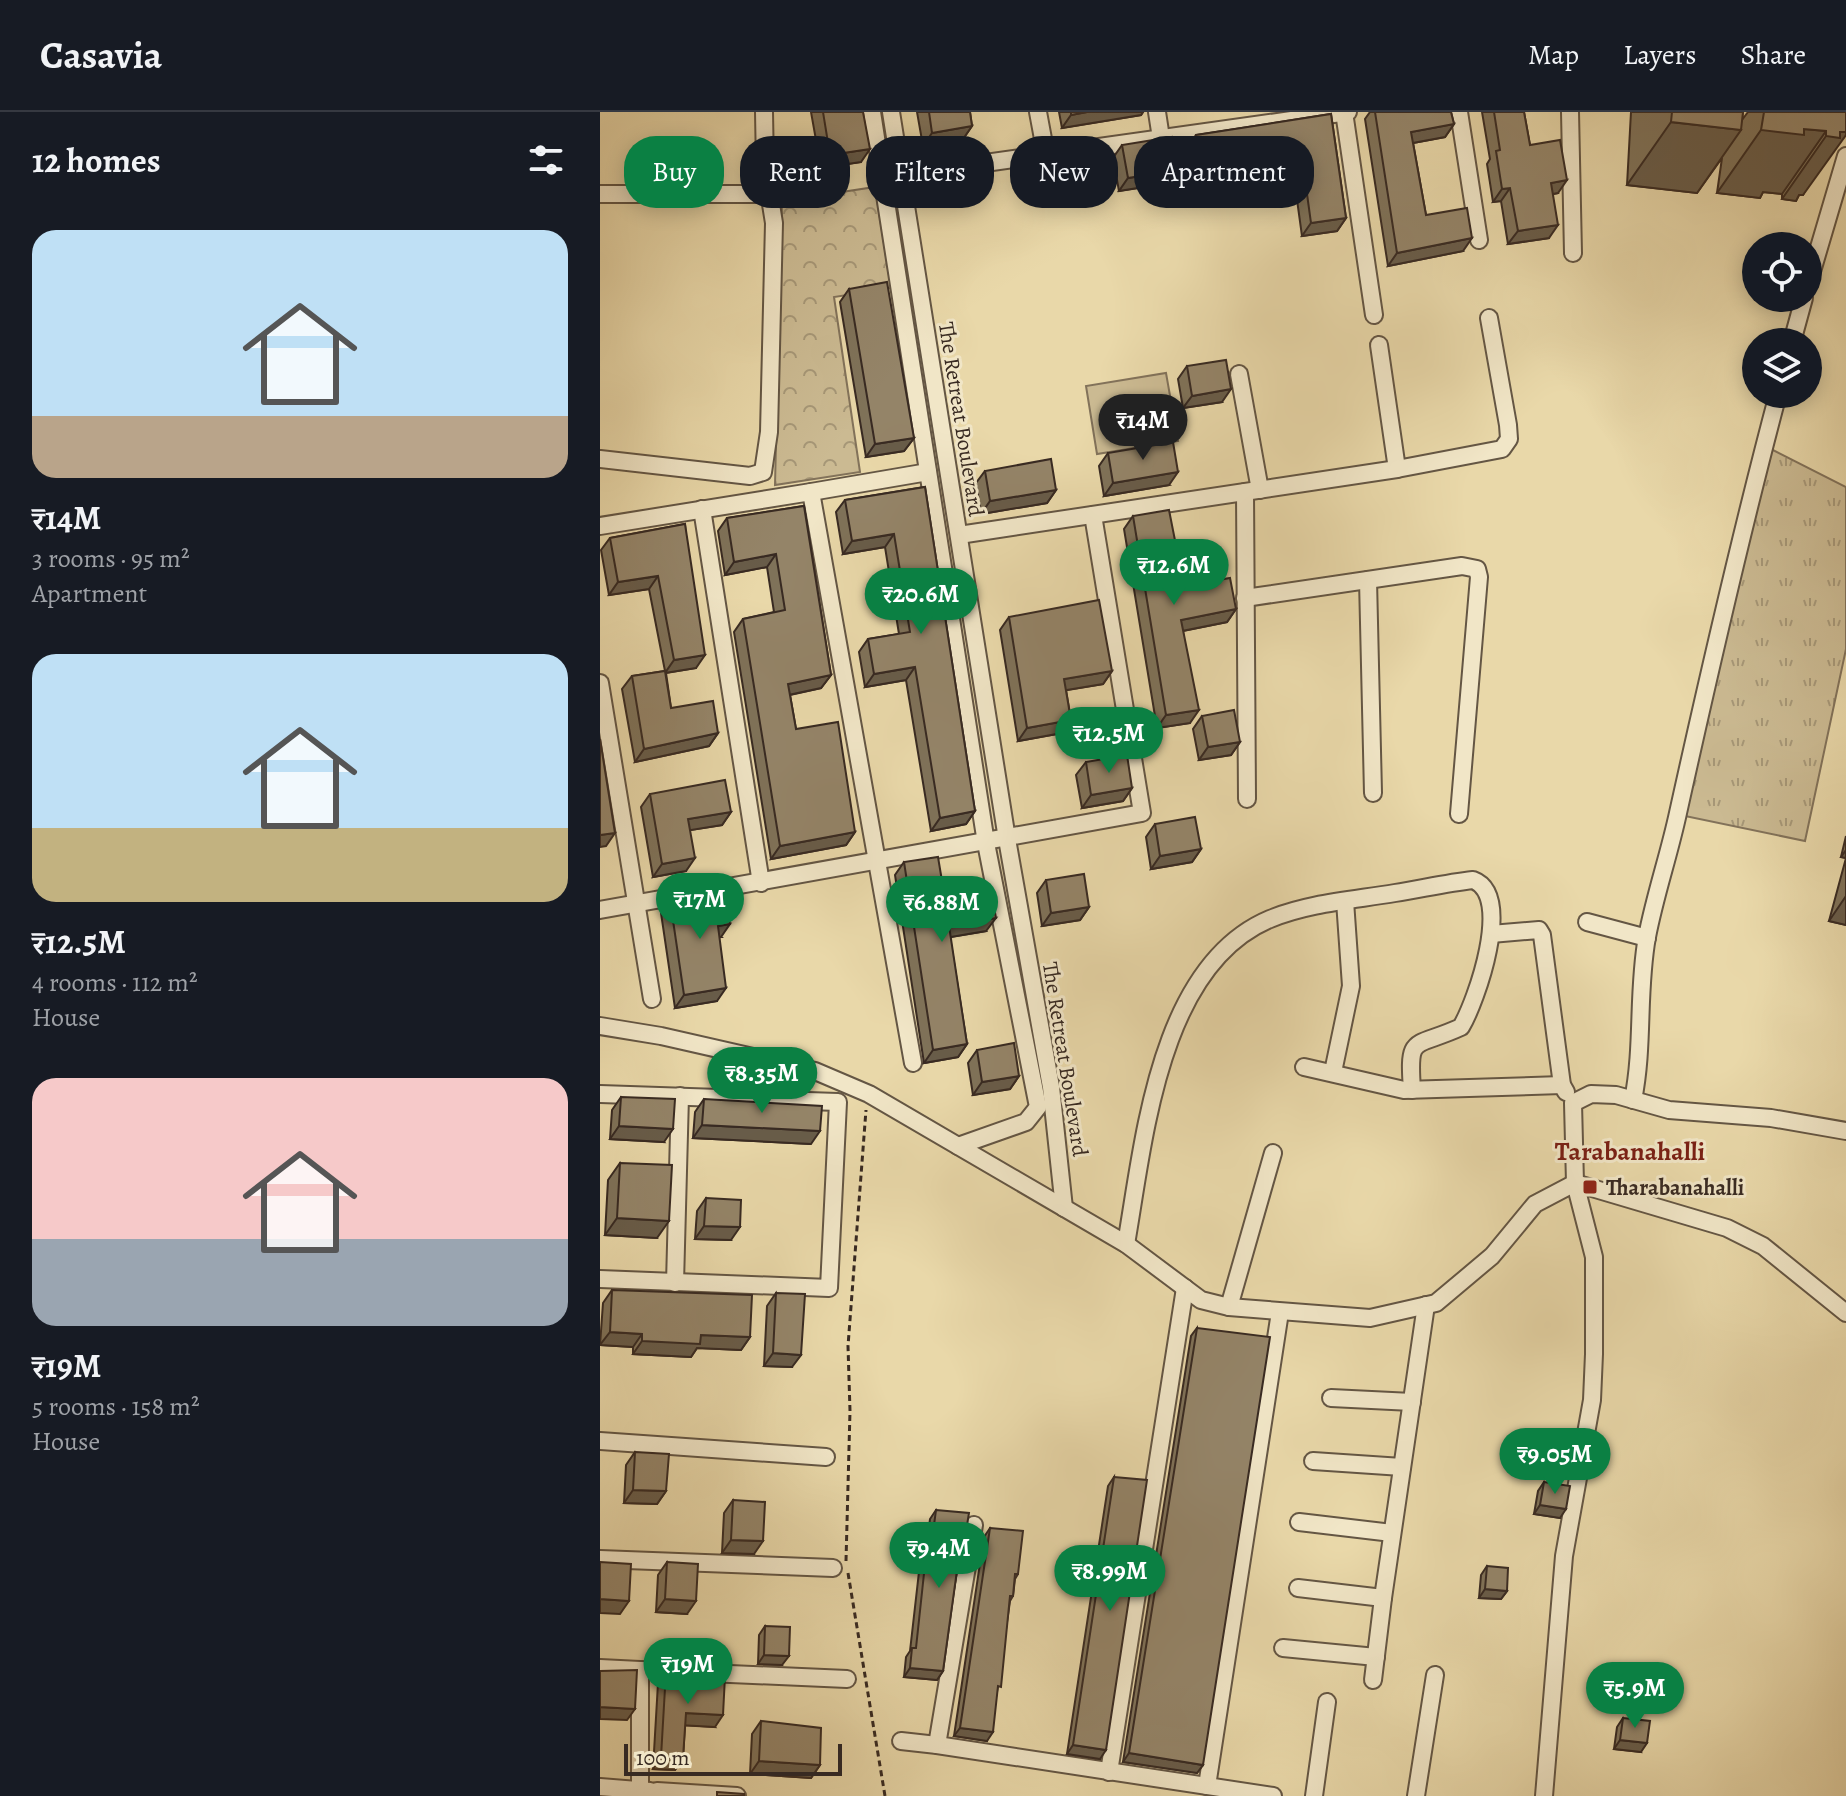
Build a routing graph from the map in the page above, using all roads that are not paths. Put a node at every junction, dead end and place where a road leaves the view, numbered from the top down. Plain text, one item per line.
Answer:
1 (764, 112) edge
2 (872, 112) edge
3 (891, 112) edge
4 (1038, 112) edge
5 (1157, 112) edge
6 (1346, 112) edge
7 (1459, 112) edge
8 (1570, 112) edge
9 (765, 136) edge
10 (894, 136) edge
11 (1042, 136) edge
12 (1161, 136) edge
13 (1175, 136) edge
14 (1846, 156) edge
15 (600, 194) edge
16 (740, 194) edge
17 (771, 208) edge
18 (905, 208) edge
19 (1822, 237) edge
20 (1479, 240) dead end
21 (1573, 253) dead end
22 (1374, 315) dead end
23 (1489, 318) dead end
24 (1379, 345) dead end
25 (1239, 374) dead end
26 (1774, 408) edge
27 (600, 459) edge
28 (1397, 469) junction
29 (928, 472) junction
30 (1252, 491) junction
31 (811, 492) junction
32 (702, 509) junction
33 (1093, 515) junction
34 (600, 526) edge
35 (959, 535) junction
36 (1368, 580) junction
37 (1245, 598) junction
38 (600, 683) edge
39 (1373, 793) dead end
40 (1247, 799) dead end
41 (1459, 814) dead end
42 (1007, 839) junction
43 (986, 843) junction
44 (878, 862) junction
45 (761, 883) junction
46 (1345, 901) junction
47 (638, 905) junction
48 (600, 910) edge
49 (1587, 922) dead end
50 (1491, 934) junction
51 (1647, 938) junction
52 (652, 999) dead end
53 (600, 1026) edge
54 (913, 1063) dead end
55 (1304, 1067) dead end
56 (1333, 1072) junction
57 (1562, 1085) junction
58 (1412, 1090) junction
59 (600, 1094) edge
60 (680, 1096) junction
61 (1633, 1100) junction
62 (1573, 1103) junction
63 (1846, 1131) edge
64 (958, 1146) junction
65 (1273, 1153) dead end
66 (1575, 1183) junction
67 (1064, 1208) junction
68 (1126, 1244) junction
69 (600, 1279) edge
70 (675, 1283) junction
71 (1185, 1288) junction
72 (1426, 1305) junction
73 (1229, 1307) junction
74 (1280, 1312) junction
75 (1846, 1313) edge
76 (1331, 1398) dead end
77 (1412, 1402) junction
78 (600, 1441) edge
79 (826, 1457) dead end
80 (1313, 1461) dead end
81 (1402, 1467) junction
82 (1299, 1522) dead end
83 (974, 1525) dead end
84 (1392, 1533) junction
85 (600, 1559) edge
86 (833, 1568) dead end
87 (1298, 1588) dead end
88 (1383, 1598) junction
89 (1283, 1648) dead end
90 (1376, 1657) junction
91 (600, 1668) edge
92 (640, 1670) junction
93 (1435, 1675) dead end
94 (847, 1679) dead end
95 (1373, 1680) dead end
96 (1327, 1702) dead end
97 (901, 1741) dead end
98 (937, 1745) junction
99 (1109, 1772) junction
100 (1207, 1786) junction
101 (600, 1787) edge
102 (651, 1793) edge
103 (737, 1796) edge
104 (1273, 1796) edge
105 (1314, 1796) edge
106 (1416, 1796) edge
107 (1544, 1796) edge

1 - 9 street
2 - 29 street
3 - 10 street, The Retreat Boulevard
4 - 11 street
5 - 12 street
6 - 13 street
6 - 22 street
7 - 20 street
8 - 21 street
14 - 19 street
15 - 16 street
17 - 27 street
18 - 35 street, The Retreat Boulevard
23 - 28 street
24 - 28 street
25 - 30 street
26 - 51 street
28 - 30 street
29 - 31 street
29 - 43 street
30 - 33 street
30 - 37 street
31 - 32 street
31 - 44 street
32 - 34 street
32 - 45 street
33 - 35 street
33 - 42 street
35 - 42 street, The Retreat Boulevard
36 - 37 street
36 - 39 street
36 - 41 street
37 - 40 street
38 - 47 street
42 - 43 street
42 - 67 street, The Retreat Boulevard
43 - 44 street
43 - 64 street
44 - 45 street
44 - 54 street
45 - 47 street
46 - 50 street
46 - 56 street
46 - 68 street
47 - 48 street
47 - 52 street
49 - 51 street
50 - 57 street
50 - 58 street
51 - 61 street
53 - 64 street
55 - 56 street
56 - 58 street
57 - 58 street
57 - 62 street
59 - 60 street
60 - 70 street
60 - 70 street
61 - 62 street
61 - 63 street
62 - 66 street
64 - 67 street
65 - 73 street
66 - 72 street
66 - 75 street
66 - 107 street
67 - 68 street
68 - 71 street
69 - 70 street
71 - 73 street
71 - 99 street
72 - 74 street
72 - 77 street
73 - 74 street
74 - 100 street
76 - 77 street
77 - 81 street
78 - 79 street
80 - 81 street
81 - 84 street
82 - 84 street
83 - 98 street
84 - 88 street
85 - 86 street
87 - 88 street
88 - 90 street
89 - 90 street
90 - 95 street
91 - 92 street
92 - 94 street
92 - 102 street
93 - 106 street
96 - 105 street
97 - 98 street
98 - 99 street
99 - 100 street
100 - 104 street
101 - 102 street
102 - 103 street

